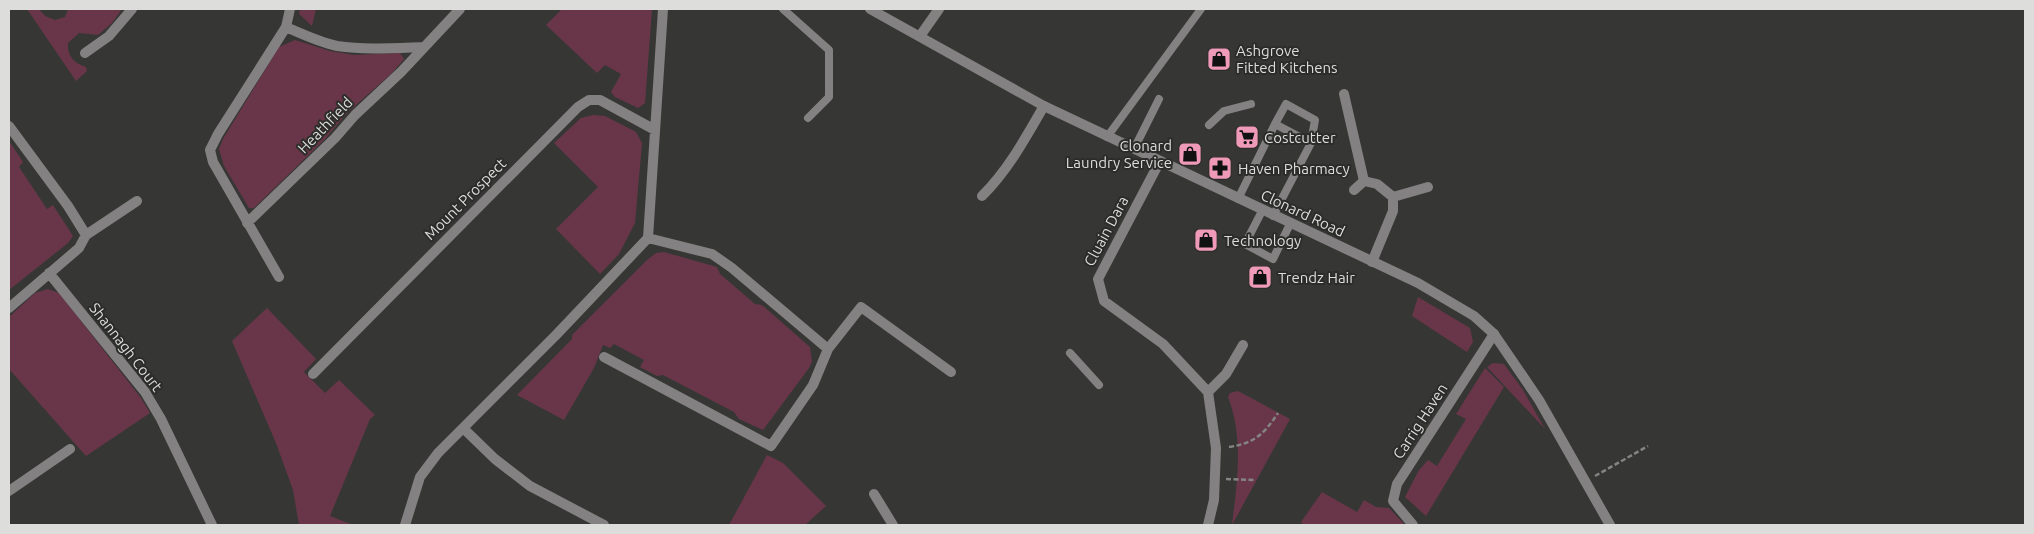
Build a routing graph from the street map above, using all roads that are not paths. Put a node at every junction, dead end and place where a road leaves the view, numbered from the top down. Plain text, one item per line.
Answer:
1 (132, 9) edge
2 (290, 9) edge
3 (460, 9) edge
4 (663, 9) edge
5 (783, 9) edge
6 (870, 9) edge
7 (939, 9) edge
8 (1201, 9) edge
9 (286, 27) junction
10 (920, 36) junction
11 (424, 47) junction
12 (85, 52) dead end
13 (1344, 94) dead end
14 (1159, 99) dead end
15 (1250, 104) dead end
16 (1044, 106) junction
17 (808, 118) dead end
18 (1275, 124) junction
19 (1210, 125) dead end
20 (9, 126) edge
21 (655, 130) junction
22 (1107, 137) junction
23 (1311, 143) junction
24 (1134, 150) junction
25 (1160, 161) junction
26 (1364, 180) junction
27 (1428, 187) dead end
28 (1354, 190) dead end
29 (982, 196) dead end
30 (1393, 197) junction
31 (1238, 199) junction
32 (137, 201) dead end
33 (1262, 211) junction
34 (1273, 216) junction
35 (247, 223) junction
36 (1290, 224) junction
37 (86, 235) junction
38 (648, 238) junction
39 (1372, 262) junction
40 (49, 273) junction
41 (278, 277) dead end
42 (9, 308) edge
43 (1494, 334) junction
44 (1243, 345) dead end
45 (828, 349) junction
46 (1070, 354) dead end
47 (604, 357) dead end
48 (951, 372) dead end
49 (314, 374) dead end
50 (1099, 385) dead end
51 (1208, 392) junction
52 (464, 429) junction
53 (70, 449) dead end
54 (9, 491) edge
55 (874, 494) dead end
56 (212, 525) edge
57 (405, 525) edge
58 (604, 525) edge
59 (893, 525) edge
60 (1208, 525) edge
61 (1413, 525) edge
62 (1610, 525) edge

1 - 12 street
2 - 9 street
3 - 11 street, Heathfield
4 - 21 street
5 - 17 lane
6 - 10 street, Clonard Road
7 - 10 street
8 - 22 lane
9 - 11 street
9 - 35 street
10 - 16 street, Clonard Road
11 - 35 street, Heathfield
13 - 26 street
14 - 24 lane
15 - 19 lane
16 - 22 street, Clonard Road
16 - 29 street
18 - 23 lane
18 - 23 lane
18 - 31 lane
20 - 37 street
21 - 38 street
21 - 49 street, Mount Prospect
22 - 24 street, Clonard Road
23 - 34 lane
24 - 25 street, Clonard Road
25 - 31 street, Clonard Road
25 - 51 street, Cluain Dara
26 - 28 street
26 - 30 street
27 - 30 street
30 - 39 street
31 - 33 street, Clonard Road
32 - 37 street
33 - 34 street, Clonard Road
33 - 36 lane
34 - 36 street, Clonard Road
35 - 41 street
36 - 39 street, Clonard Road
37 - 40 street
38 - 45 street
38 - 52 street
39 - 43 street, Clonard Road
40 - 42 street
40 - 56 street, Shannagh Court
43 - 61 street, Carrig Haven
43 - 62 street, Clonard Road
44 - 51 street
45 - 47 street
45 - 48 street
46 - 50 lane
51 - 60 street
52 - 57 street
52 - 58 street
53 - 54 street
55 - 59 street

